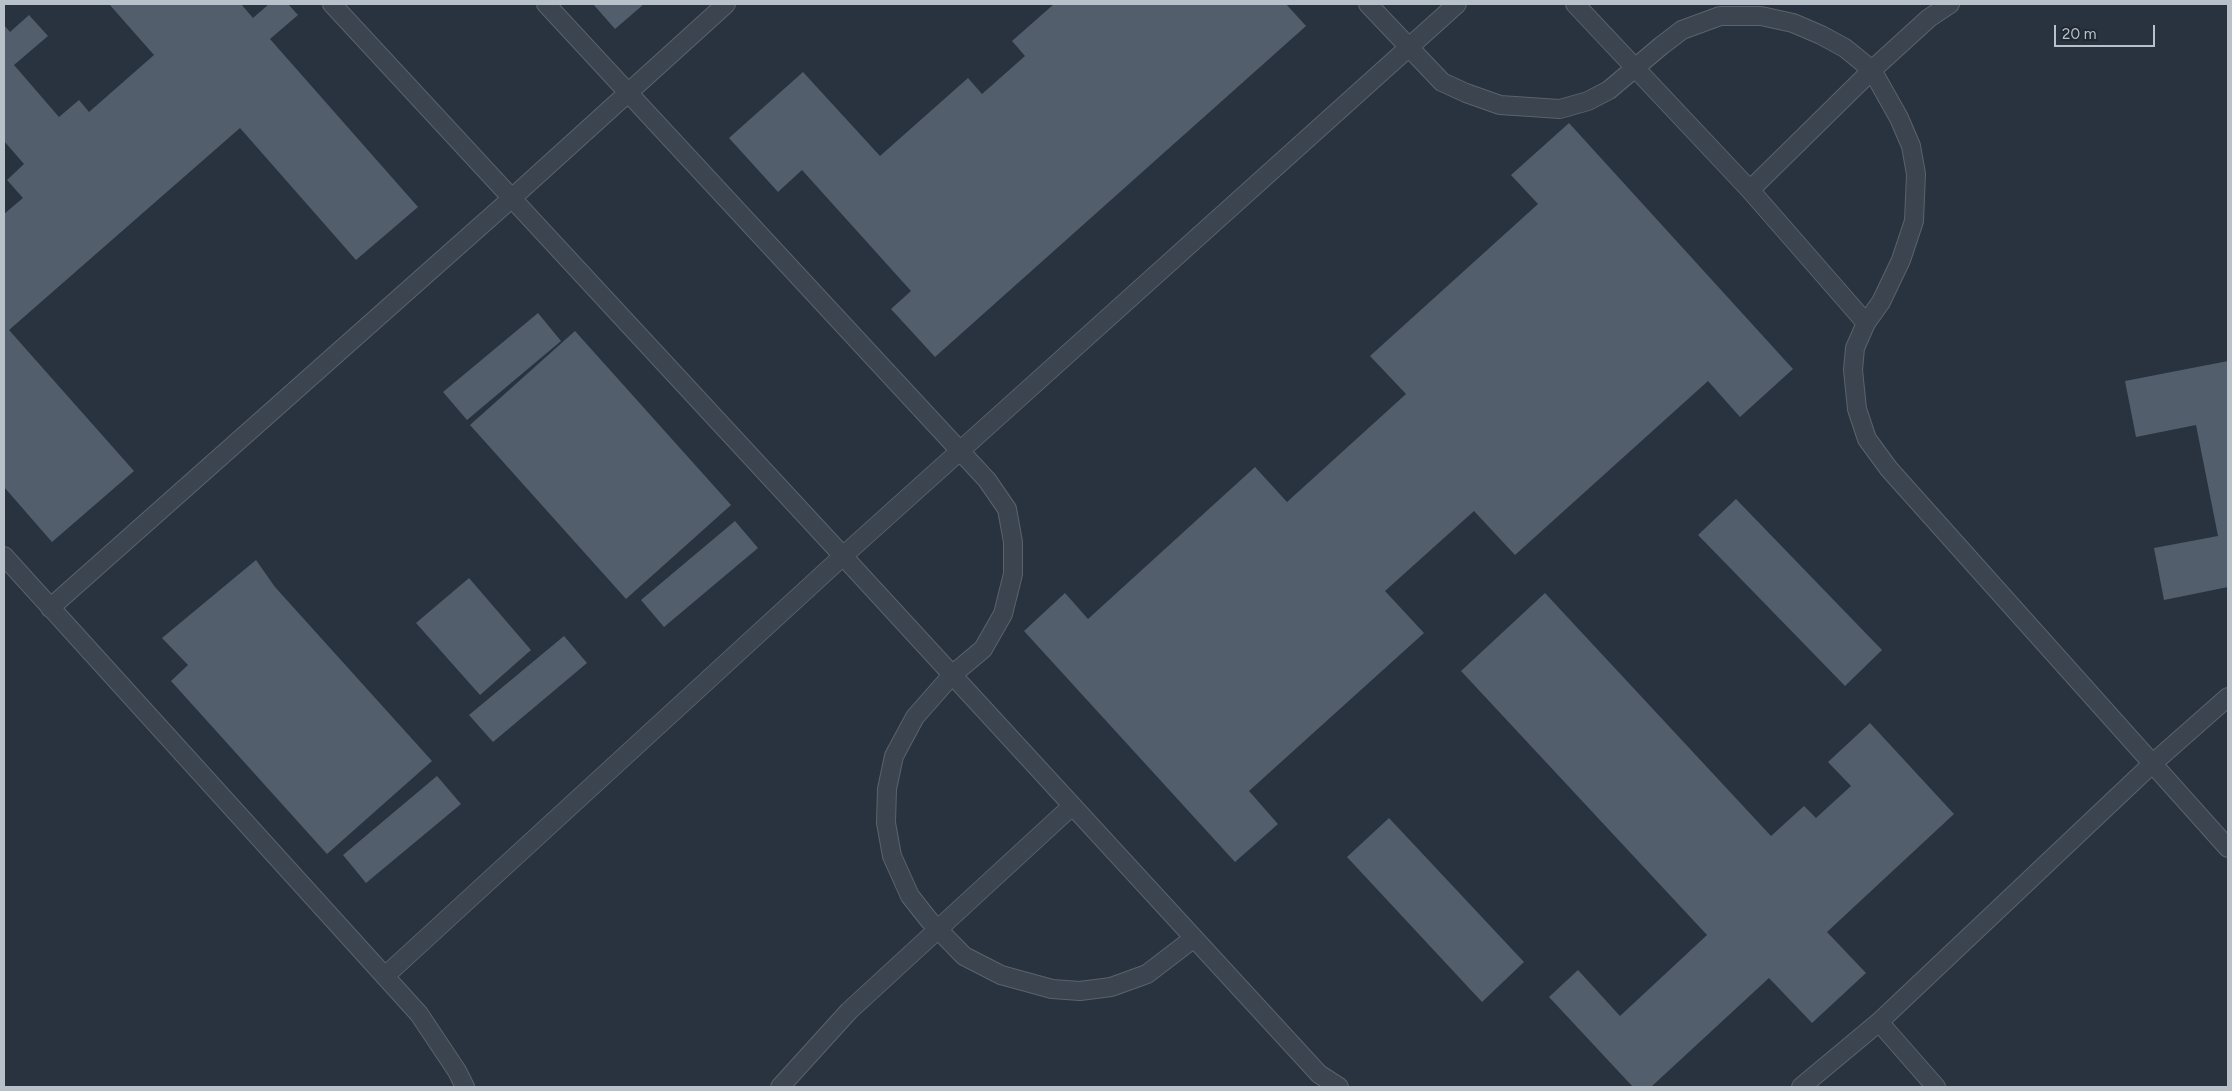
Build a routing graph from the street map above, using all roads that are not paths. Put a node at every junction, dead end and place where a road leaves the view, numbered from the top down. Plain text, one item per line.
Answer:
1 (332, 4) edge
2 (546, 4) edge
3 (726, 4) edge
4 (1368, 4) edge
5 (1458, 4) edge
6 (1575, 4) edge
7 (1950, 4) edge
8 (1408, 48) junction
9 (1635, 67) junction
10 (1872, 70) junction
11 (628, 93) junction
12 (1750, 190) junction
13 (512, 198) junction
14 (1866, 323) junction
15 (960, 451) junction
16 (4, 556) edge
17 (843, 556) junction
18 (50, 608) junction
19 (952, 675) junction
20 (2228, 697) edge
21 (2152, 764) junction
22 (1072, 806) junction
23 (2228, 848) edge
24 (938, 929) junction
25 (1194, 938) junction
26 (385, 976) junction
27 (1879, 1022) junction
28 (466, 1087) edge
29 (780, 1087) edge
30 (1339, 1087) edge
31 (1801, 1087) edge
32 (1936, 1087) edge

1 - 13 lane
2 - 11 lane
3 - 11 lane
4 - 8 lane
5 - 8 lane
6 - 9 lane
7 - 10 lane
8 - 9 lane
8 - 15 lane
9 - 10 lane
9 - 12 lane
10 - 12 lane
10 - 14 lane
11 - 13 lane
11 - 15 lane
12 - 14 lane
13 - 17 lane
13 - 18 lane
14 - 21 lane
15 - 17 lane
15 - 19 lane
16 - 18 lane
17 - 19 lane
17 - 26 lane
18 - 26 lane
19 - 22 lane
19 - 24 lane
20 - 21 lane
21 - 23 lane
21 - 27 lane
22 - 24 lane
22 - 25 lane
24 - 25 lane
24 - 29 lane
25 - 30 lane
26 - 28 lane
27 - 31 lane
27 - 32 lane

